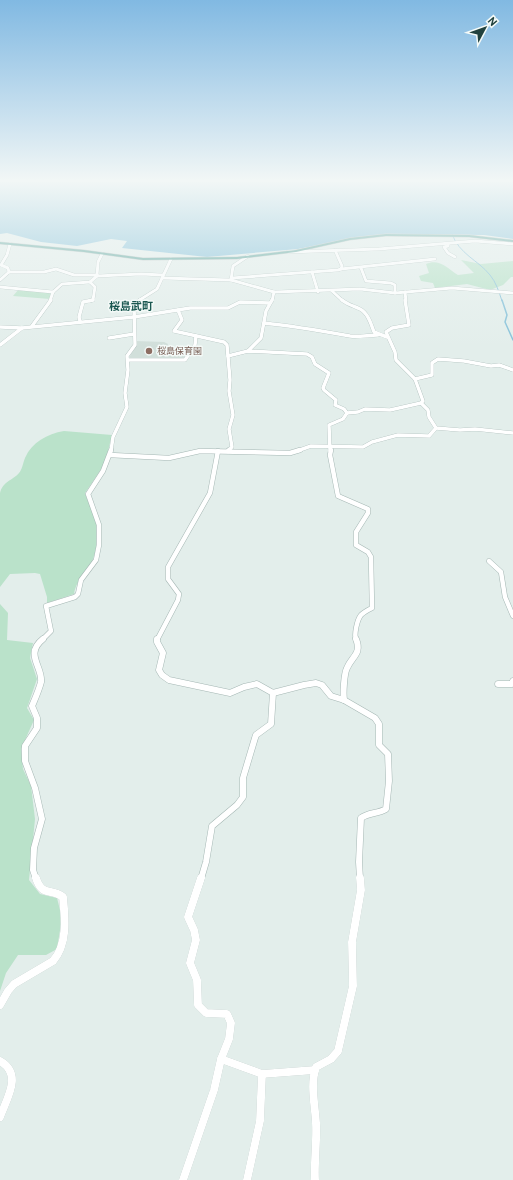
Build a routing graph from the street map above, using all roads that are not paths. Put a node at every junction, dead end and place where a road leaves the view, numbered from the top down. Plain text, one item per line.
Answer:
1 (364, 237) edge
2 (475, 237) edge
3 (513, 241) edge
4 (0, 243) edge
5 (447, 243) junction
6 (10, 244) junction
7 (513, 244) edge
8 (335, 250) junction
9 (288, 252) junction
10 (102, 254) junction
11 (248, 256) junction
12 (455, 257) dead end
13 (171, 259) junction
14 (436, 259) dead end
15 (0, 265) edge
16 (361, 268) junction
17 (341, 269) junction
18 (9, 272) junction
19 (312, 272) junction
20 (131, 274) junction
21 (97, 275) junction
22 (163, 277) junction
23 (131, 279) dead end
24 (232, 279) junction
25 (0, 280) edge
26 (90, 282) junction
27 (0, 287) edge
28 (332, 291) junction
29 (53, 292) junction
30 (274, 292) junction
31 (318, 292) junction
32 (405, 292) junction
33 (395, 293) junction
34 (513, 293) edge
35 (270, 303) junction
36 (178, 310) junction
37 (134, 317) junction
38 (80, 322) junction
39 (264, 323) junction
40 (31, 326) junction
41 (0, 327) edge
42 (22, 328) junction
43 (134, 334) junction
44 (378, 335) junction
45 (196, 336) junction
46 (387, 337) junction
47 (109, 338) dead end
48 (0, 345) edge
49 (248, 351) junction
50 (228, 356) junction
51 (128, 360) junction
52 (513, 370) edge
53 (415, 378) junction
54 (421, 403) junction
55 (347, 413) junction
56 (438, 428) junction
57 (513, 433) edge
58 (331, 446) junction
59 (218, 451) junction
60 (228, 451) junction
61 (110, 455) junction
62 (489, 561) dead end
63 (513, 616) edge
64 (513, 681) edge
65 (498, 684) dead end
66 (273, 693) junction
67 (344, 700) junction
68 (0, 1005) edge
69 (221, 1059) junction
70 (0, 1061) edge
71 (315, 1070) junction
72 (262, 1074) junction
73 (0, 1117) edge
74 (183, 1180) edge
75 (247, 1180) edge
76 (315, 1180) edge

1 - 9 main road
2 - 3 main road
4 - 6 main road
5 - 7 street
5 - 8 street
5 - 12 street
6 - 10 main road
6 - 15 street
8 - 9 street
8 - 17 street
9 - 11 main road
10 - 13 main road
10 - 21 street
11 - 13 main road
11 - 24 street
13 - 22 street
14 - 16 street
15 - 18 street
16 - 17 street
16 - 33 street
17 - 19 street
18 - 21 street
18 - 25 street
19 - 24 street
19 - 31 street
20 - 21 street
20 - 22 street
20 - 23 street
21 - 26 street
22 - 24 street
22 - 37 street
24 - 30 street
26 - 29 street
26 - 38 street
27 - 29 street
28 - 31 street
28 - 33 street
28 - 44 street
29 - 40 street
30 - 31 street
30 - 35 street
32 - 33 street
32 - 34 street
32 - 46 street
35 - 36 street
35 - 39 street
36 - 37 street
36 - 45 street
37 - 38 street
37 - 43 street
38 - 40 street
39 - 44 street
39 - 49 street
40 - 42 street
41 - 42 street
42 - 48 street
43 - 47 street
43 - 51 street
44 - 46 street
45 - 50 street
45 - 51 street
46 - 53 street
49 - 50 street
49 - 55 street
50 - 60 street
51 - 61 street
52 - 53 street
53 - 54 street
54 - 55 street
54 - 56 street
55 - 58 street
56 - 57 street
56 - 58 street
58 - 60 street
58 - 67 street
59 - 60 street
59 - 61 street
59 - 66 street
61 - 68 street
62 - 63 street
64 - 65 street
66 - 67 street
66 - 69 street
67 - 71 street
69 - 72 street
69 - 74 street
70 - 73 street
71 - 72 street
71 - 76 street
72 - 75 street

